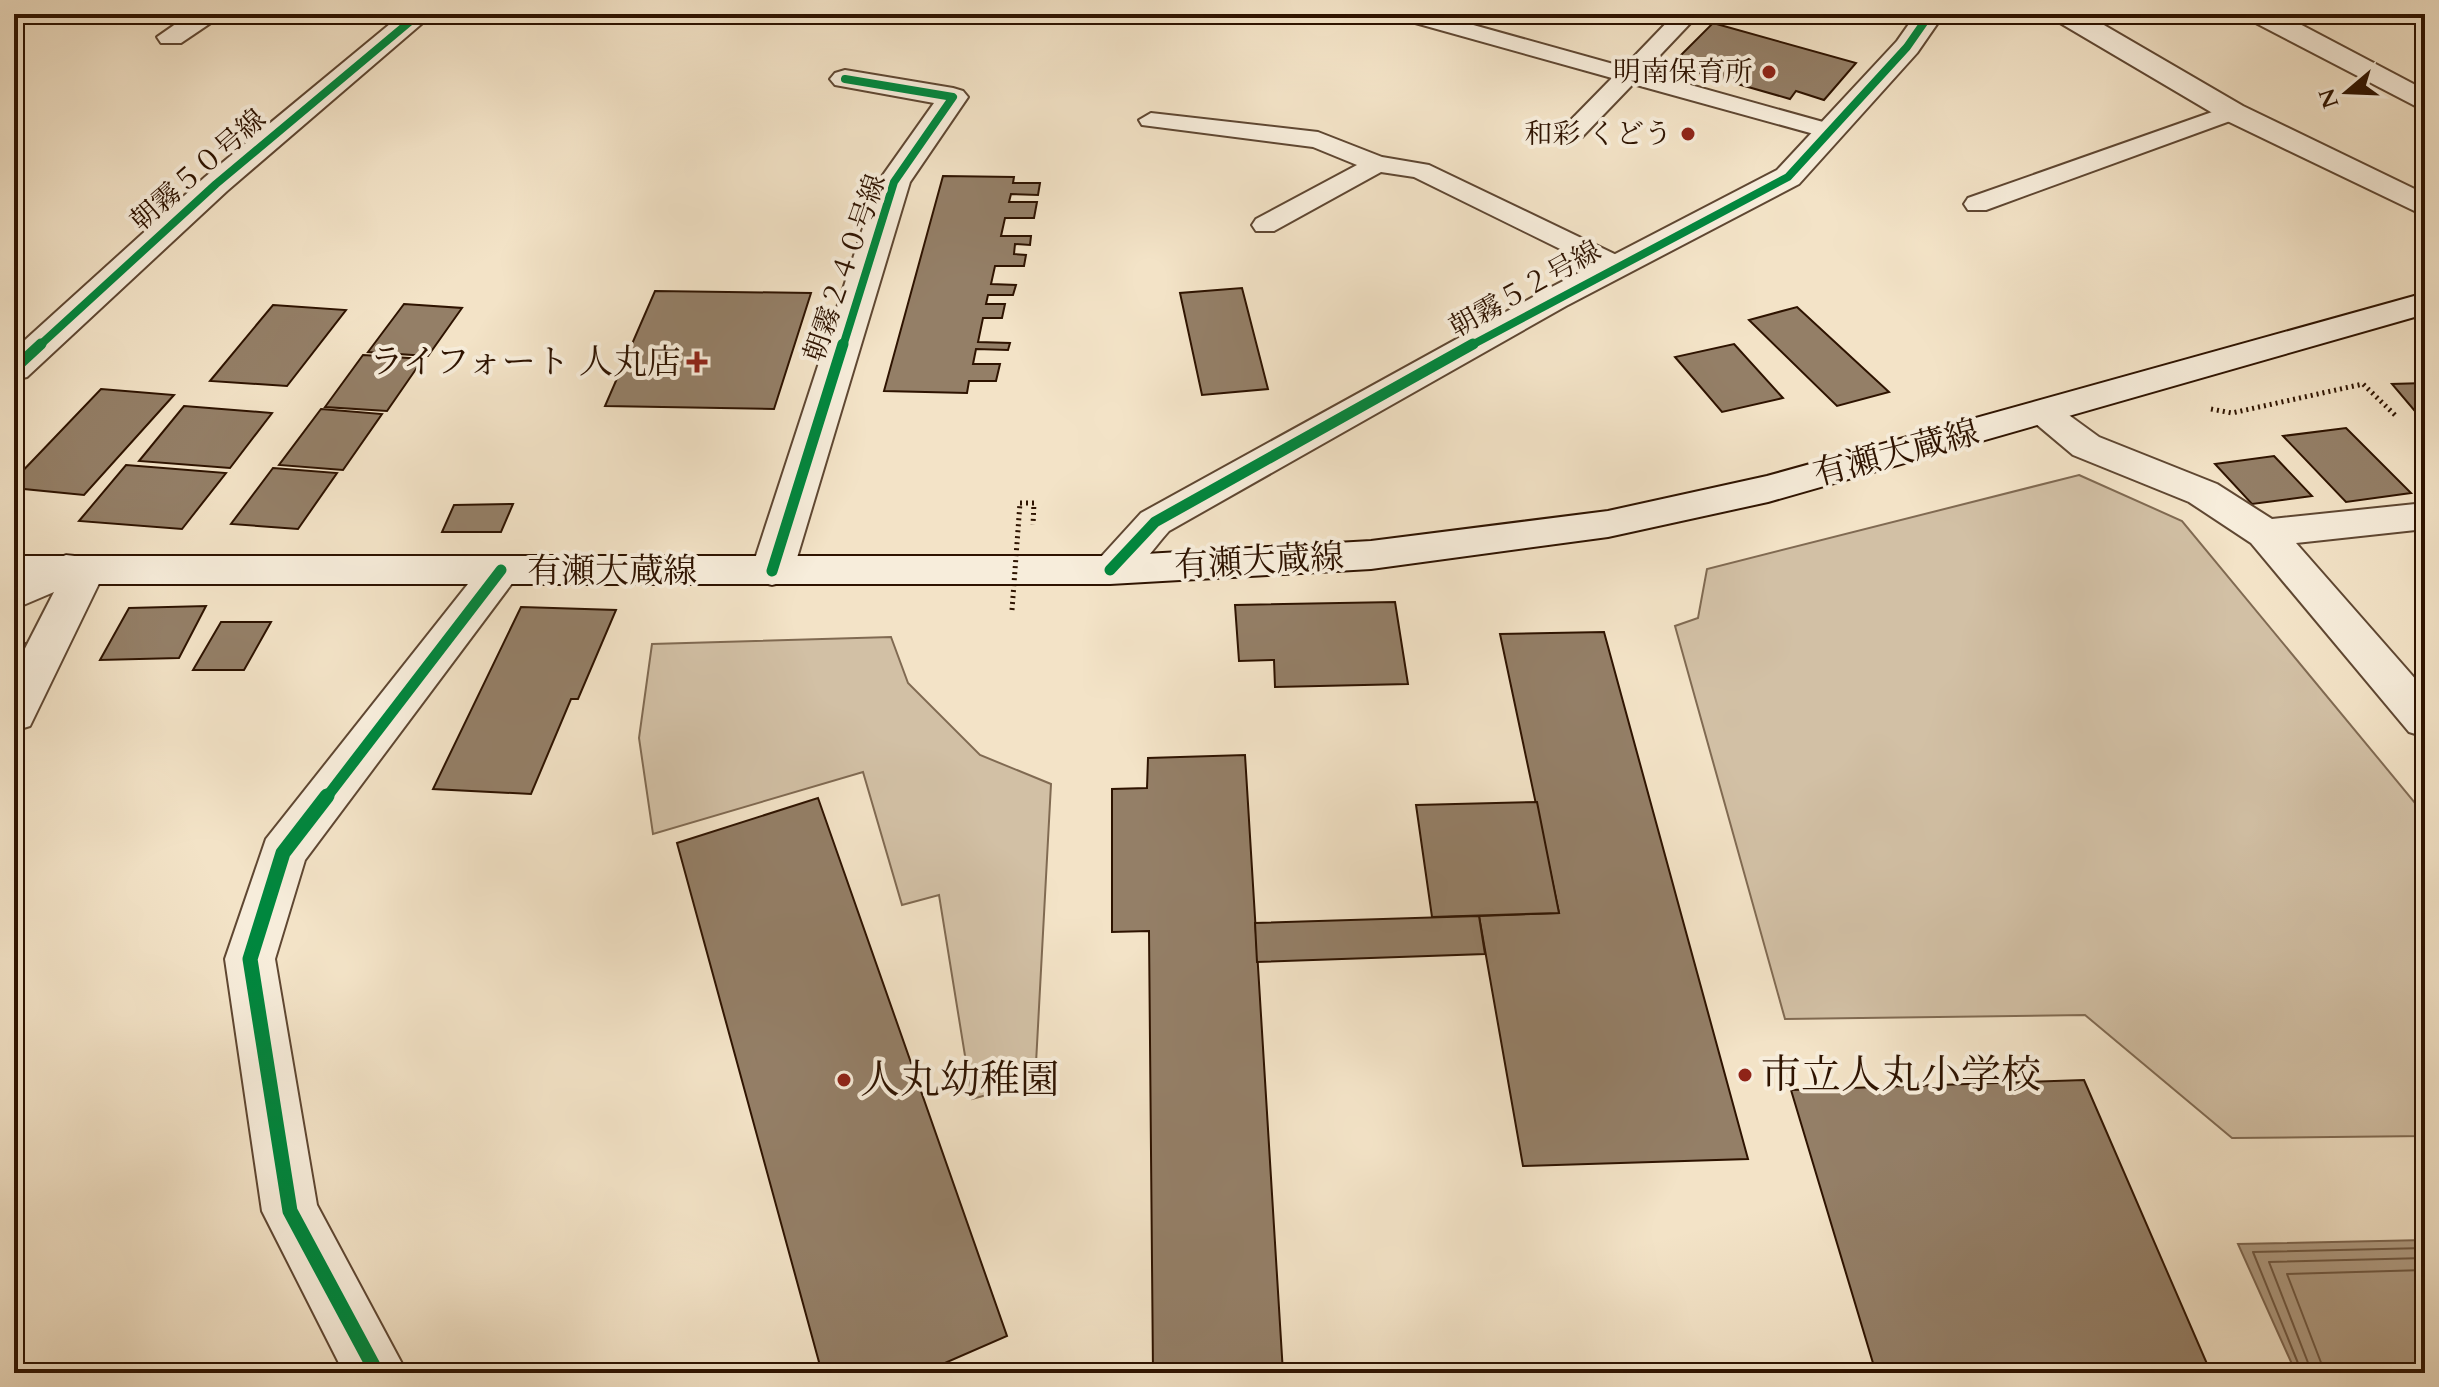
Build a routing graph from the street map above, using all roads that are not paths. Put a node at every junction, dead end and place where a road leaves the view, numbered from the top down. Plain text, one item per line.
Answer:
1 (210, 14) edge
2 (419, 14) edge
3 (1409, 14) edge
4 (1688, 14) edge
5 (1930, 14) edge
6 (2065, 14) edge
7 (2260, 14) edge
8 (171, 37) dead end
9 (1630, 76) junction
10 (845, 79) dead end
11 (2425, 102) edge
12 (2232, 112) junction
13 (1151, 120) dead end
14 (1573, 132) dead end
15 (1832, 132) junction
16 (1377, 164) junction
17 (1977, 204) dead end
18 (2425, 206) edge
19 (1265, 225) dead end
20 (1617, 266) junction
21 (2425, 303) edge
22 (14, 369) edge
23 (2042, 413) junction
24 (2425, 516) edge
25 (2265, 533) junction
26 (76, 569) junction
27 (14, 570) edge
28 (501, 570) junction
29 (1110, 570) junction
30 (772, 571) junction
31 (14, 594) edge
32 (14, 714) edge
33 (2425, 720) edge
34 (377, 1373) edge

1 - 8 street
2 - 22 street, 朝霧５０号線
3 - 9 lane
4 - 9 lane
5 - 15 street, 朝霧５２号線
6 - 12 street
7 - 11 street
9 - 14 lane
9 - 15 lane
10 - 30 street, 朝霧２４０号線
12 - 17 lane
12 - 18 street
13 - 16 lane
15 - 20 street, 朝霧５２号線
16 - 19 lane
16 - 20 lane
20 - 29 street, 朝霧５２号線
21 - 23 street, 有瀬大蔵線
23 - 25 street
23 - 29 street, 有瀬大蔵線
24 - 25 street
25 - 33 street
26 - 27 street, 有瀬大蔵線
26 - 28 street, 有瀬大蔵線
26 - 31 street
26 - 32 street
28 - 30 street, 有瀬大蔵線
28 - 34 street
29 - 30 street, 有瀬大蔵線

